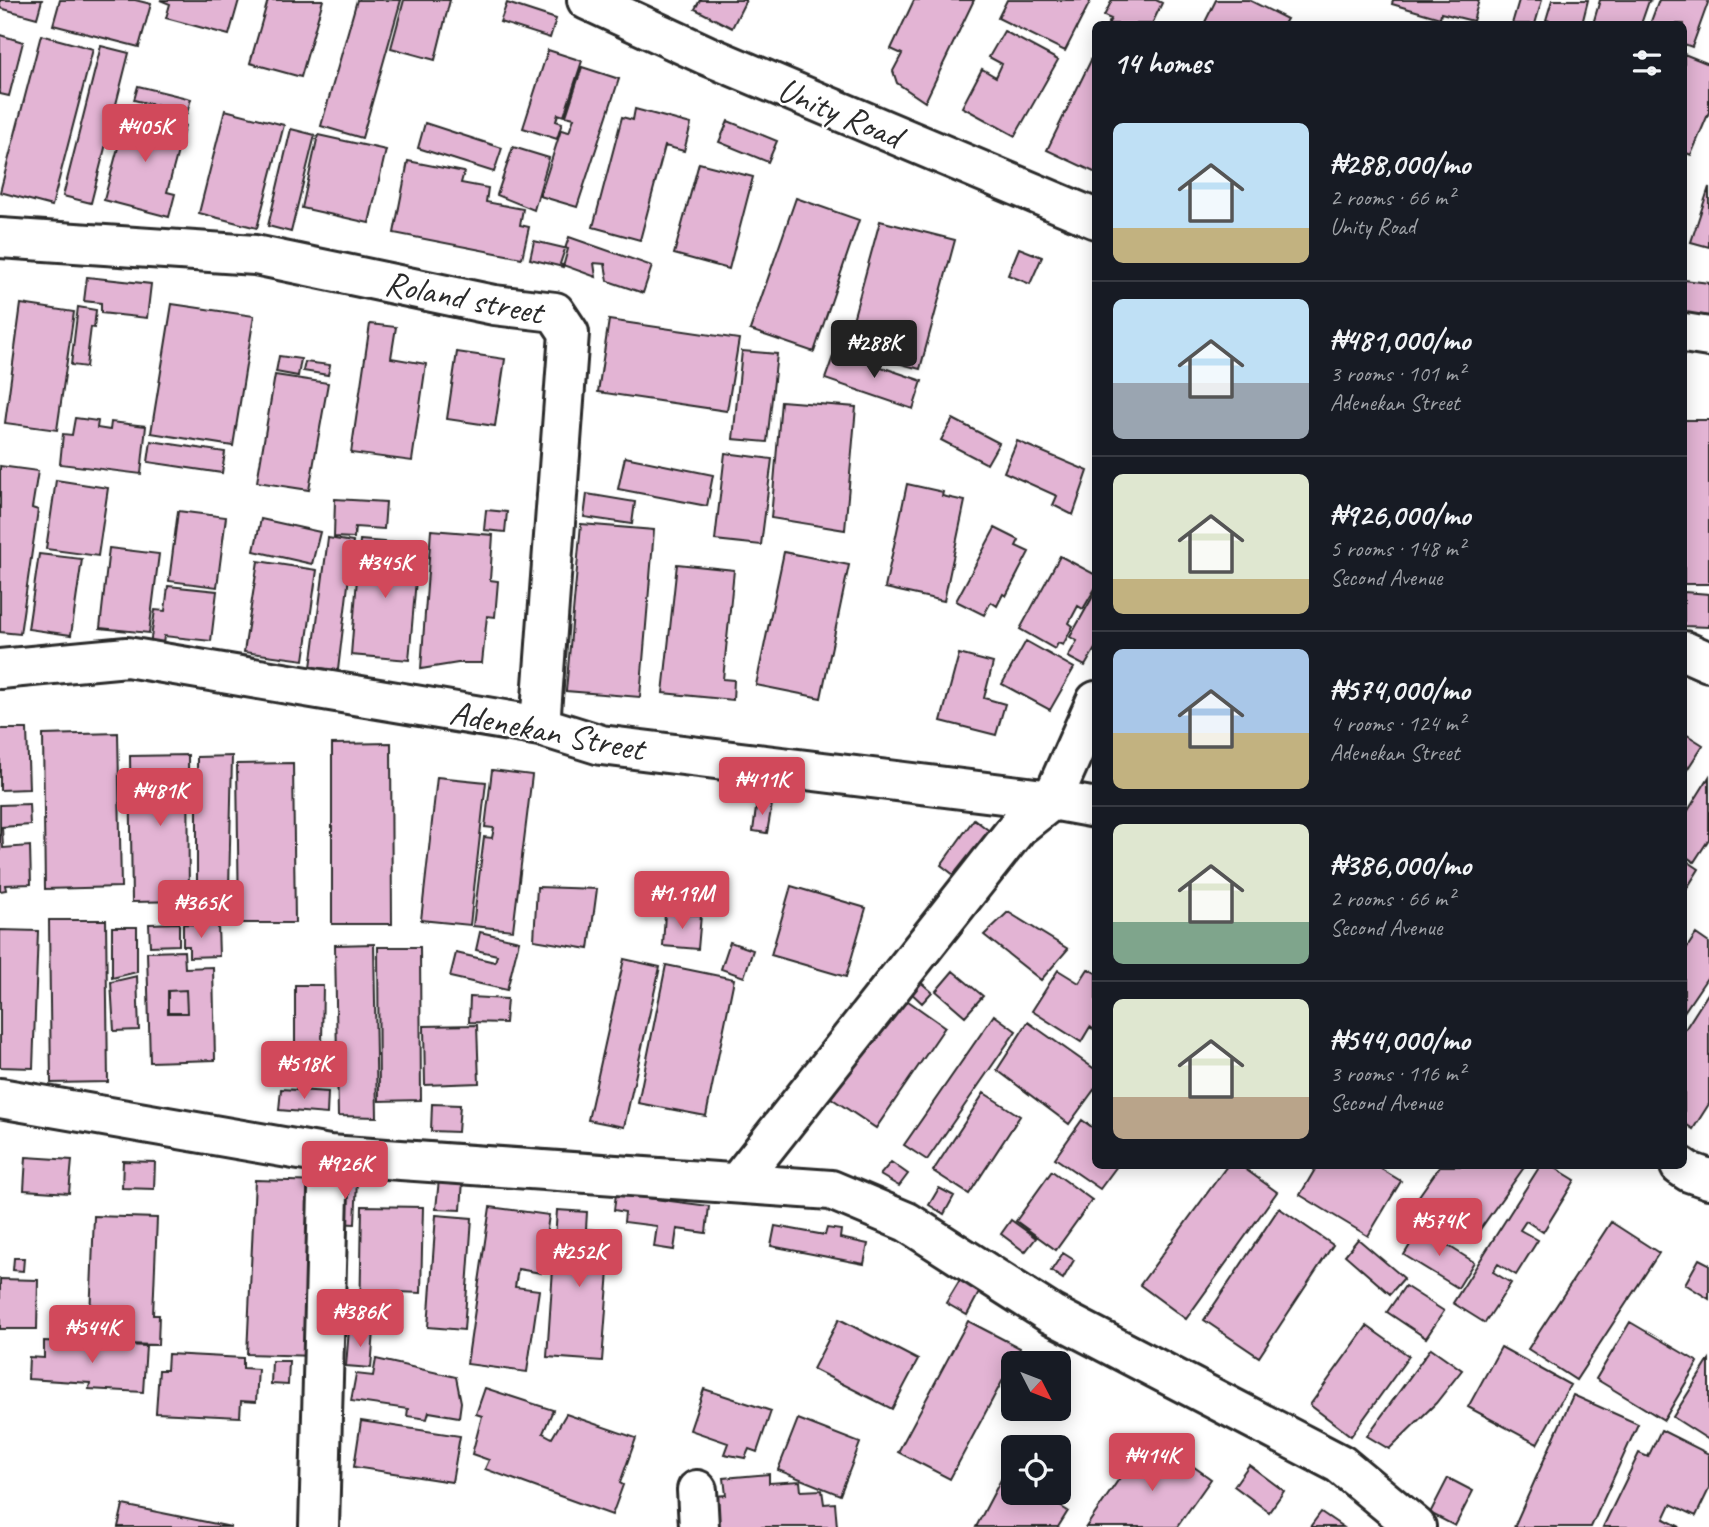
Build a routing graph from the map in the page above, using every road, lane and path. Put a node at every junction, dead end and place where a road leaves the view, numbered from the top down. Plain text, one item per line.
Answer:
1 (587, 0) edge
2 (1092, 217) edge
3 (0, 238) edge
4 (1687, 333) edge
5 (1709, 337) edge
6 (1687, 652) edge
7 (1709, 662) edge
8 (0, 669) edge
9 (1092, 710) edge
10 (540, 726) junction
11 (1052, 800) junction
12 (1092, 807) edge
13 (0, 1098) edge
14 (329, 1155) junction
15 (1684, 1169) edge
16 (1709, 1179) edge
17 (737, 1183) junction
18 (319, 1527) edge
19 (1416, 1527) edge

1 - 2 street, Unity Road
3 - 10 street, Roland street
4 - 5 street
6 - 7 street
8 - 10 street, Adenekan Street
9 - 11 street
10 - 11 street, Adenekan Street
11 - 12 street, Adenekan Street
11 - 17 street
13 - 14 street
14 - 17 street
14 - 18 street
15 - 16 street
17 - 19 street

